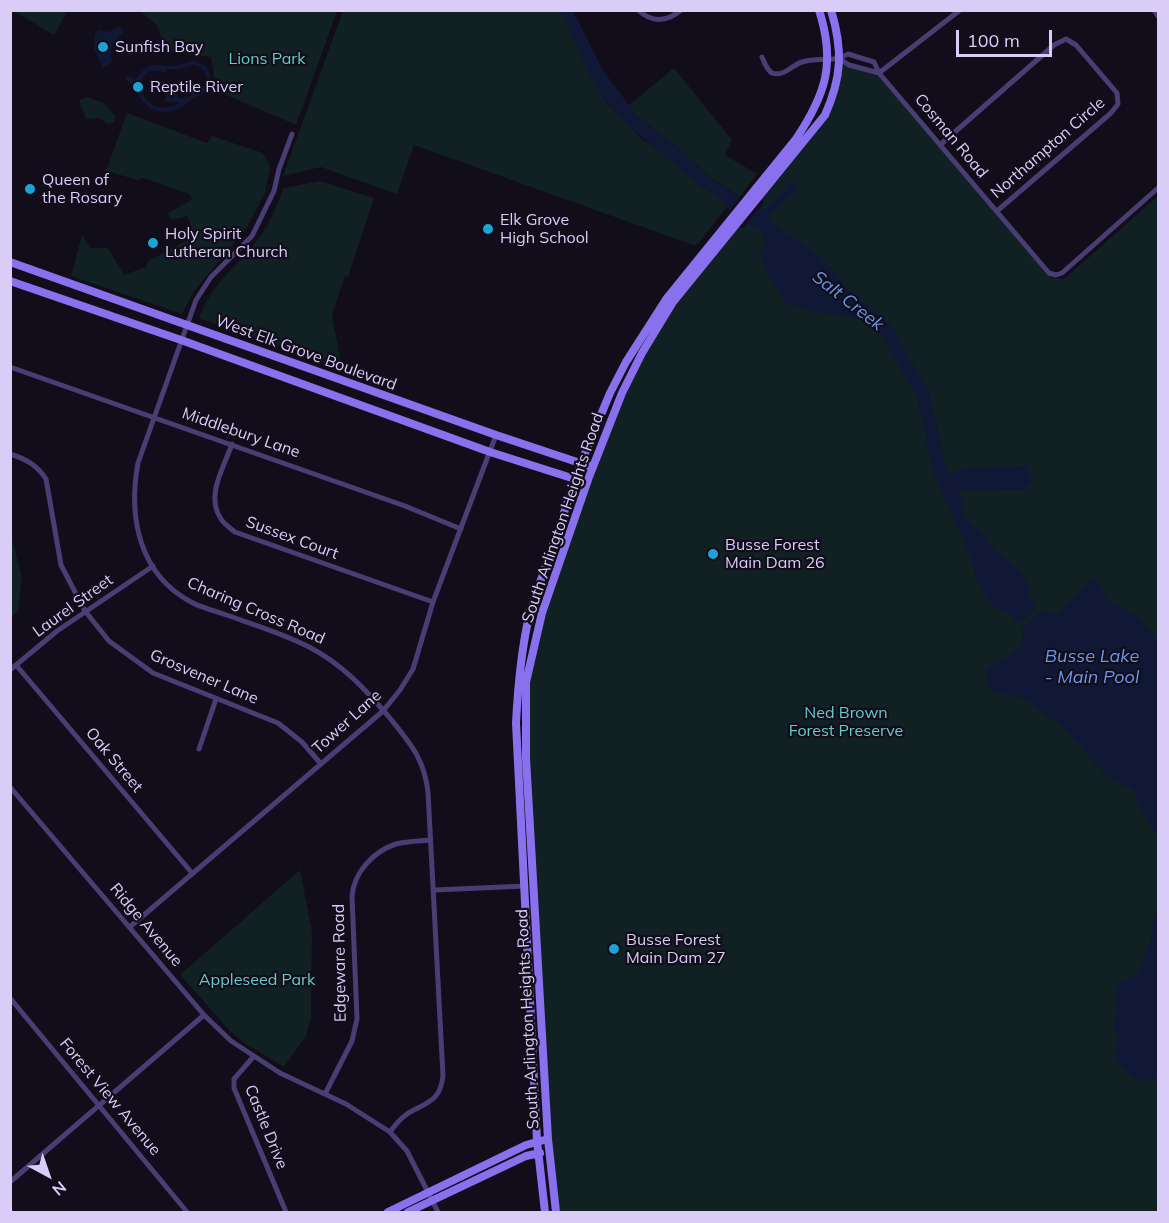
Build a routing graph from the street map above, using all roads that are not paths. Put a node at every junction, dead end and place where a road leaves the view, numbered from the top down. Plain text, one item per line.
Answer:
1 (638, 10) edge
2 (681, 10) edge
3 (819, 10) edge
4 (831, 10) edge
5 (960, 10) edge
6 (1154, 10) edge
7 (1158, 16) edge
8 (762, 57) dead end
9 (840, 59) junction
10 (828, 60) junction
11 (879, 73) junction
12 (292, 134) dead end
13 (940, 145) junction
14 (1158, 188) edge
15 (756, 195) junction
16 (997, 211) junction
17 (732, 224) junction
18 (10, 262) edge
19 (10, 281) edge
20 (187, 324) junction
21 (181, 340) junction
22 (10, 367) edge
23 (153, 418) junction
24 (496, 435) junction
25 (232, 444) junction
26 (490, 452) junction
27 (10, 454) edge
28 (581, 463) junction
29 (592, 466) junction
30 (574, 480) junction
31 (587, 483) junction
32 (461, 530) junction
33 (153, 566) junction
34 (433, 602) junction
35 (85, 611) junction
36 (16, 665) junction
37 (10, 670) edge
38 (216, 699) junction
39 (383, 711) junction
40 (199, 749) dead end
41 (321, 764) junction
42 (10, 787) edge
43 (430, 840) junction
44 (192, 873) junction
45 (525, 886) junction
46 (435, 890) junction
47 (131, 926) junction
48 (10, 998) edge
49 (204, 1015) junction
50 (254, 1056) junction
51 (325, 1094) junction
52 (99, 1105) junction
53 (390, 1132) junction
54 (548, 1139) junction
55 (537, 1141) junction
56 (549, 1152) junction
57 (538, 1153) junction
58 (10, 1182) edge
59 (431, 1197) junction
60 (187, 1212) edge
61 (286, 1212) edge
62 (388, 1212) edge
63 (408, 1212) edge
64 (438, 1212) edge
65 (545, 1212) edge
66 (556, 1212) edge

1 - 2 street
3 - 10 main road, South Arlington Heights Road
4 - 9 main road, South Arlington Heights Road
5 - 11 street
6 - 7 street
8 - 10 street, Cosman Road
9 - 10 street, Cosman Road
9 - 11 street
9 - 11 street, Cosman Road
9 - 15 main road, South Arlington Heights Road
10 - 15 main road, South Arlington Heights Road
11 - 13 street, Cosman Road
12 - 20 street, Charing Cross Road
13 - 16 street, Cosman Road
13 - 16 street, Northampton Circle
14 - 16 street, Cosman Road
15 - 17 main road, South Arlington Heights Road
17 - 28 main road, South Arlington Heights Road
17 - 29 main road, South Arlington Heights Road
18 - 20 main road, West Elk Grove Boulevard
19 - 21 main road, West Elk Grove Boulevard
20 - 21 street, Charing Cross Road
20 - 24 main road, West Elk Grove Boulevard
21 - 23 street, Charing Cross Road
21 - 26 main road, West Elk Grove Boulevard
22 - 23 street, Middlebury Lane
23 - 25 street, Middlebury Lane
23 - 33 street, Charing Cross Road
24 - 26 street, Tower Lane
24 - 28 main road, West Elk Grove Boulevard
25 - 32 street, Middlebury Lane
25 - 34 street, Sussex Court
26 - 30 main road, West Elk Grove Boulevard
26 - 32 street, Tower Lane
27 - 35 street, Grosvener Lane
28 - 29 main road, West Elk Grove Boulevard
28 - 30 main road, South Arlington Heights Road
29 - 31 main road, South Arlington Heights Road
30 - 31 main road, West Elk Grove Boulevard
30 - 45 main road, South Arlington Heights Road
31 - 54 main road, South Arlington Heights Road
32 - 34 street, Tower Lane
33 - 35 street, Laurel Street
33 - 39 street, Charing Cross Road
34 - 39 street, Tower Lane
35 - 36 street, Laurel Street
35 - 38 street, Grosvener Lane
36 - 37 street, Laurel Street
36 - 44 street, Oak Street
38 - 40 street
38 - 41 street, Grosvener Lane
39 - 41 street, Tower Lane
39 - 43 street, Charing Cross Road
41 - 44 street, Tower Lane
42 - 47 street, Ridge Avenue
43 - 46 street, Charing Cross Road
43 - 51 street, Edgeware Road
44 - 47 street, Tower Lane
45 - 46 street
45 - 55 main road, South Arlington Heights Road
46 - 53 street, Charing Cross Road
47 - 49 street, Ridge Avenue
48 - 52 street, Forest View Avenue
49 - 50 street, Ridge Avenue
49 - 52 street
50 - 51 street, Ridge Avenue
50 - 61 street, Castle Drive
51 - 53 street, Ridge Avenue
52 - 58 street
52 - 60 street, Forest View Avenue
53 - 59 street, Ridge Avenue
54 - 55 main road
54 - 56 main road, South Arlington Heights Road
55 - 57 main road, South Arlington Heights Road
55 - 59 main road
56 - 57 main road
56 - 66 main road, South Arlington Heights Road
57 - 59 main road
57 - 65 main road, South Arlington Heights Road
59 - 62 main road
59 - 63 main road
59 - 64 street, Ridge Avenue

